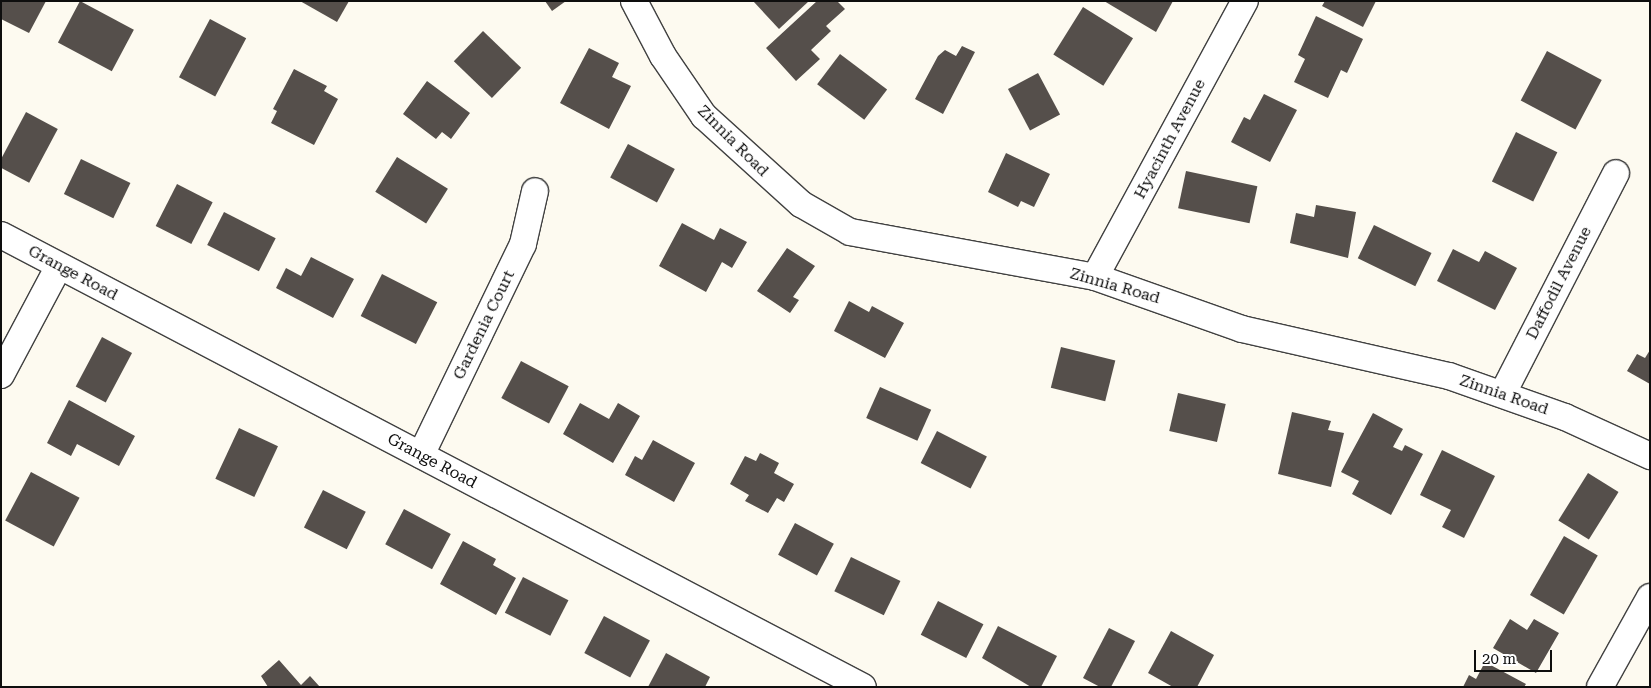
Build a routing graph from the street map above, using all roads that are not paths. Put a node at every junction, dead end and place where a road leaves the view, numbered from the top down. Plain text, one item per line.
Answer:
1 (634, 1) edge
2 (1245, 1) edge
3 (1616, 174) dead end
4 (535, 191) dead end
5 (1, 236) edge
6 (59, 266) junction
7 (1095, 277) junction
8 (1, 375) edge
9 (1502, 393) junction
10 (421, 455) junction
11 (1650, 456) edge
12 (1650, 597) edge
13 (863, 687) edge
14 (1600, 687) edge

1 - 7 street, Zinnia Road
2 - 7 street, Hyacinth Avenue
3 - 9 street, Daffodil Avenue
4 - 10 street, Gardenia Court
5 - 6 street, Grange Road
6 - 8 street
6 - 10 street, Grange Road
7 - 9 street, Zinnia Road
9 - 11 street, Zinnia Road
10 - 13 street, Grange Road
12 - 14 street

